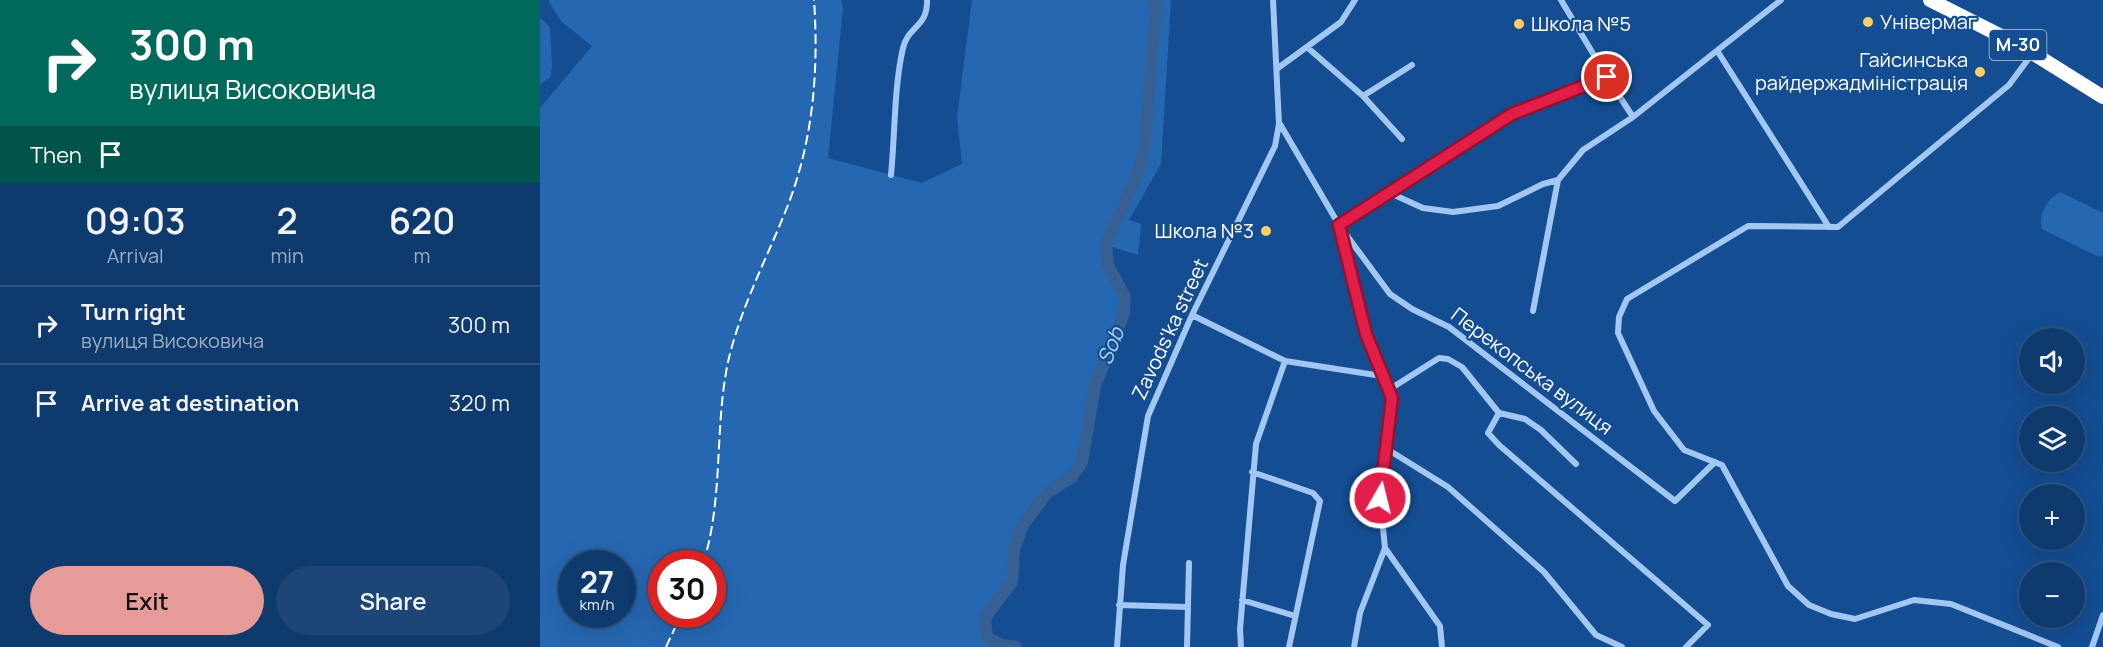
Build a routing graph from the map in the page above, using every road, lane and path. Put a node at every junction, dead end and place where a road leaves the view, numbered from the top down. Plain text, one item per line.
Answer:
1 (927, 0) edge
2 (1273, 0) edge
3 (1355, 0) edge
4 (1561, 0) edge
5 (1781, 0) edge
6 (1930, 0) edge
7 (1308, 48) junction
8 (1718, 52) junction
9 (2032, 53) junction
10 (1412, 65) dead end
11 (1278, 68) junction
12 (1607, 77) junction
13 (2102, 94) edge
14 (1363, 96) junction
15 (1633, 117) junction
16 (1280, 124) junction
17 (1402, 139) dead end
18 (891, 175) dead end
19 (1558, 180) junction
20 (1390, 193) junction
21 (1339, 225) junction
22 (1828, 227) junction
23 (1533, 311) dead end
24 (1192, 315) junction
25 (1285, 361) junction
26 (1382, 376) junction
27 (1390, 388) junction
28 (1499, 413) junction
29 (1387, 449) junction
30 (1715, 462) junction
31 (1576, 464) dead end
32 (1252, 472) junction
33 (1385, 548) junction
34 (1189, 563) dead end
35 (1242, 600) junction
36 (1119, 606) junction
37 (1187, 607) junction
38 (2103, 615) edge
39 (1295, 616) junction
40 (1117, 647) edge
41 (1187, 647) edge
42 (1241, 647) edge
43 (1289, 647) edge
44 (1354, 647) edge
45 (1442, 647) edge
46 (1622, 647) edge
47 (1686, 647) edge
48 (2058, 647) edge
49 (2092, 647) edge

1 - 18 street
2 - 11 street, Zavods'ka street
3 - 7 street
4 - 12 street
5 - 8 street
6 - 9 highway, М-30
7 - 11 street
7 - 14 street
8 - 15 street
8 - 22 street
9 - 13 highway, М-30
9 - 22 street
10 - 14 street
11 - 16 street, Zavods'ka street
12 - 15 street
12 - 20 street
14 - 17 street
15 - 19 street
16 - 21 street
16 - 24 street, Zavods'ka street
19 - 20 street
19 - 23 street
20 - 21 street
21 - 26 street
21 - 30 street, Перекопська вулиця
22 - 30 street
24 - 25 street
24 - 36 street, Zavods'ka street
25 - 26 street
25 - 32 street
26 - 27 street
27 - 28 street
27 - 29 street
28 - 31 street
28 - 47 street
29 - 33 street
29 - 46 street
30 - 48 street
32 - 35 street
32 - 39 street
33 - 44 street
33 - 45 street
34 - 37 street
35 - 39 street
35 - 42 street
36 - 37 street
36 - 40 street, Zavods'ka street
37 - 41 street
38 - 49 street
39 - 43 street

